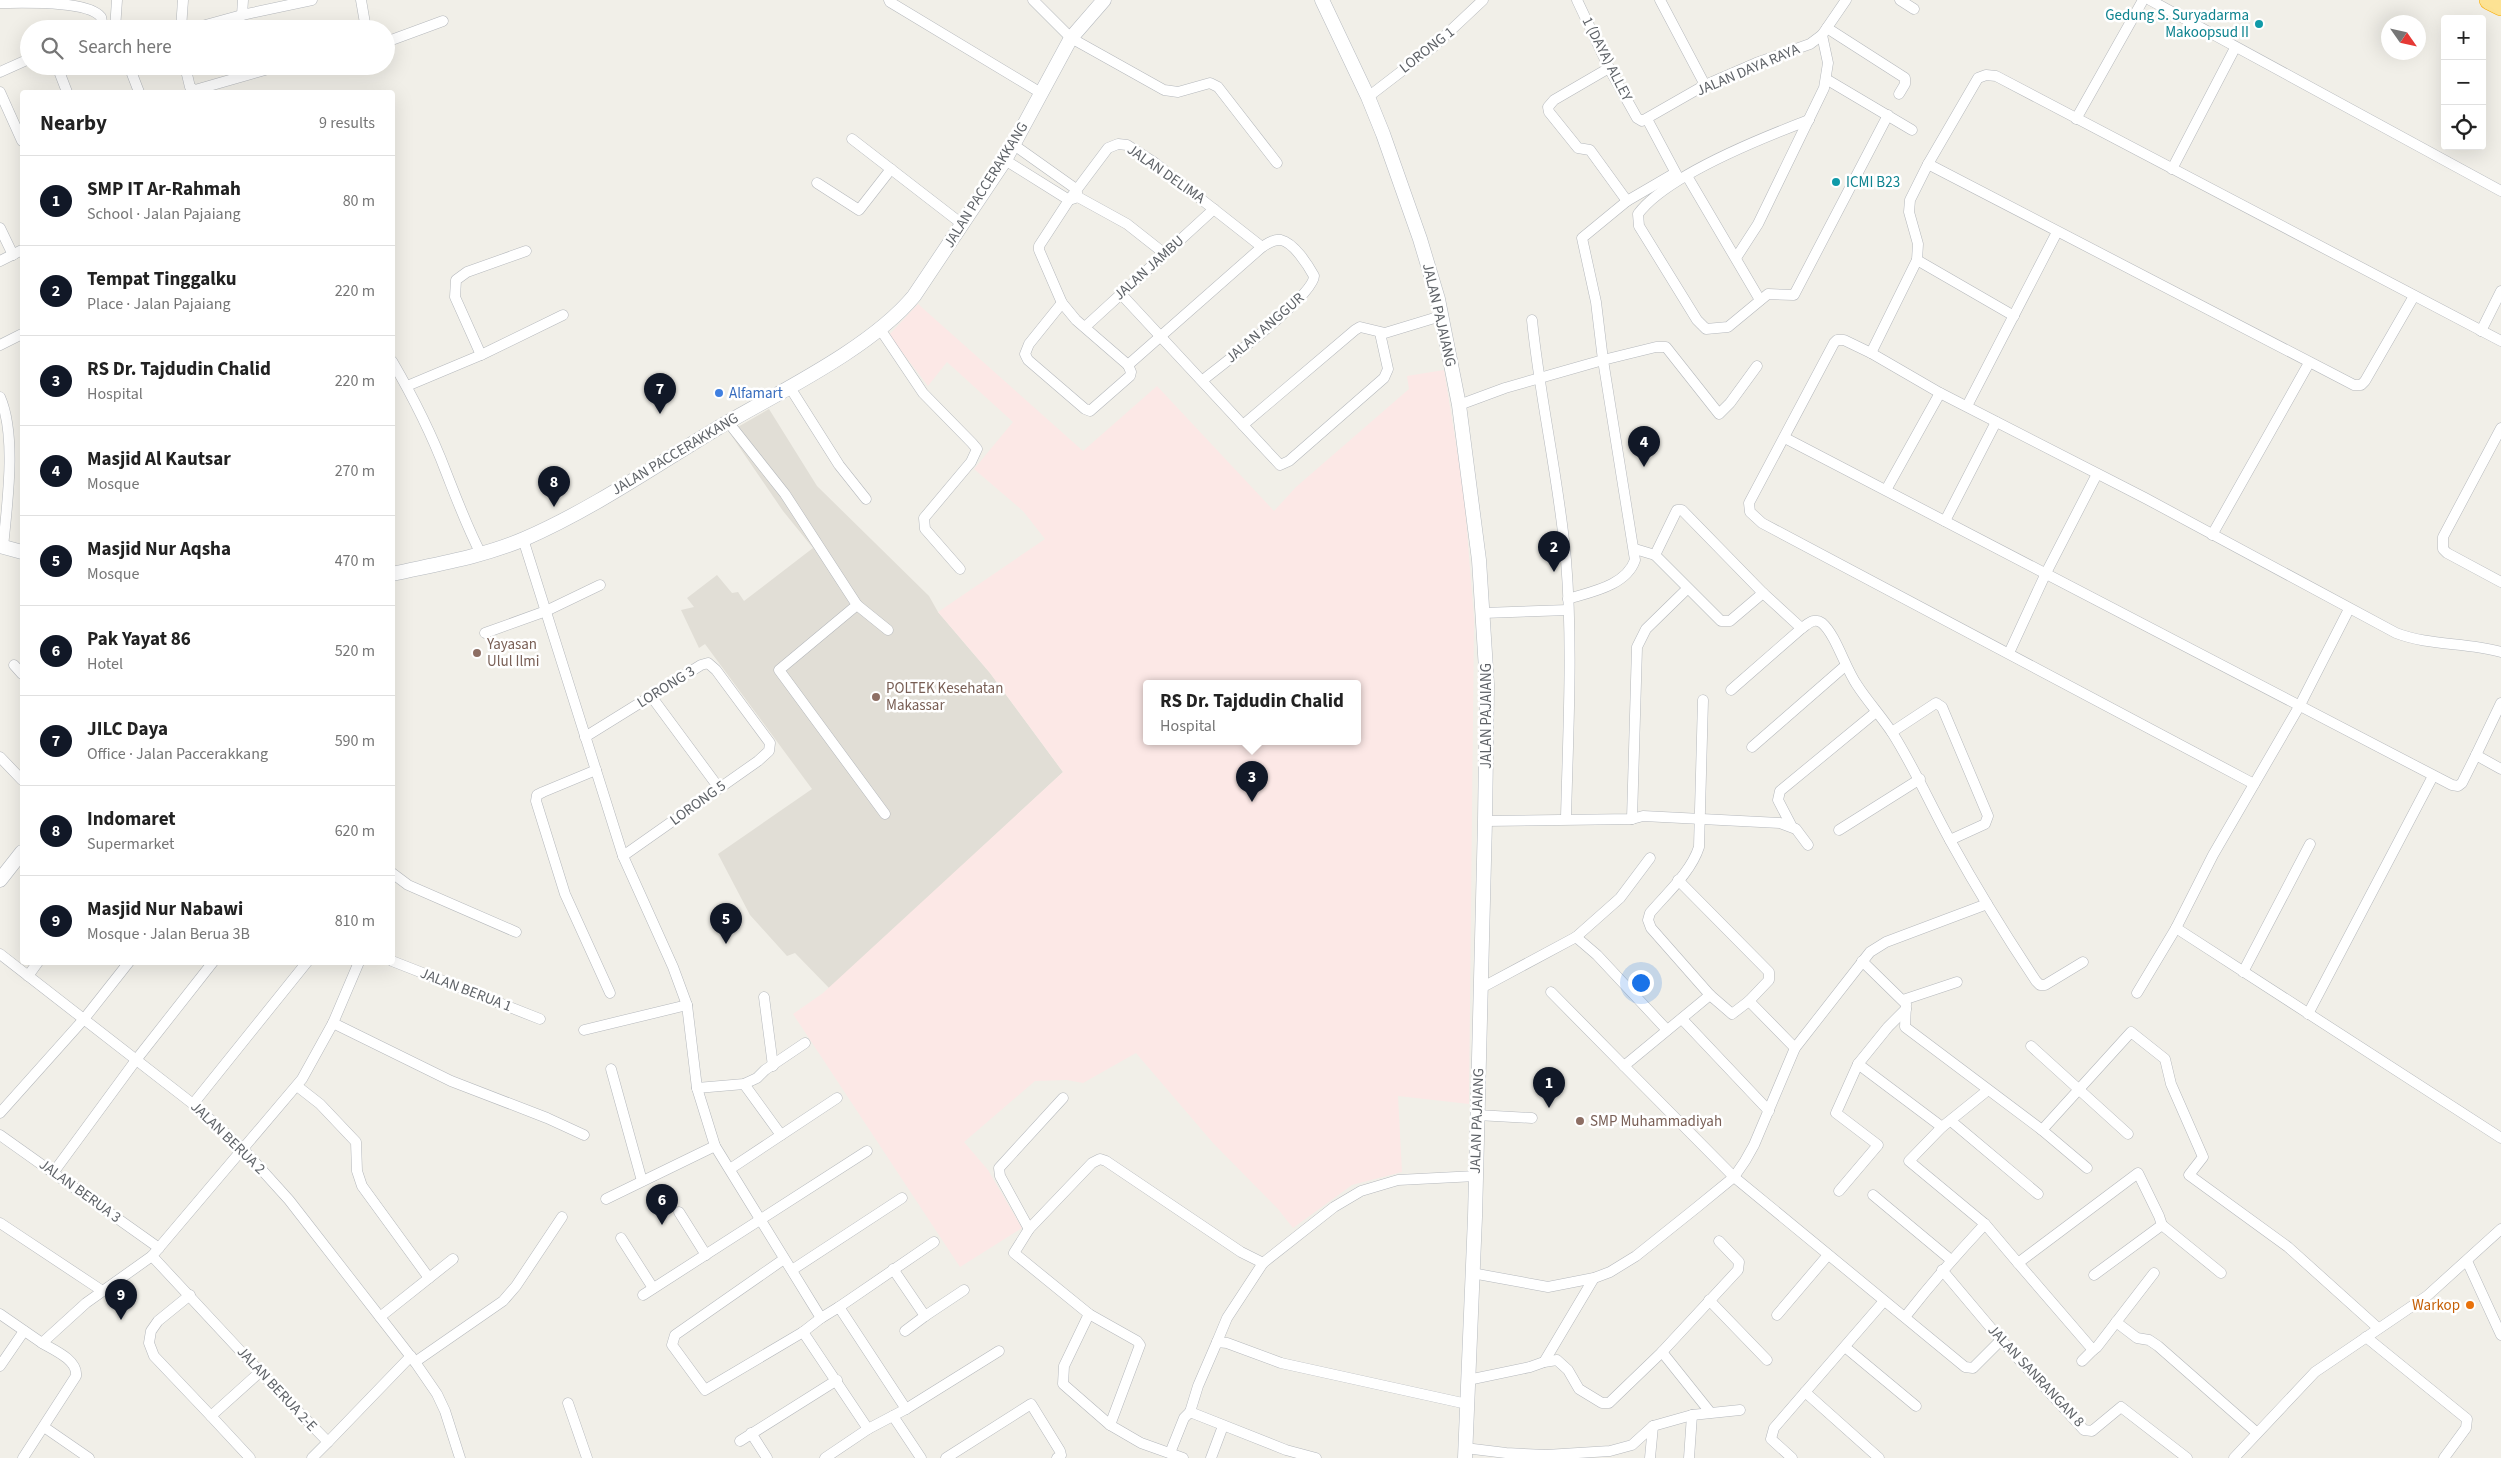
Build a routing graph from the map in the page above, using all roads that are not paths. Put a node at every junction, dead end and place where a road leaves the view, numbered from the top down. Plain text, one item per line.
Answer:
1 (117, 0) edge
2 (183, 0) edge
3 (243, 0) edge
4 (361, 0) edge
5 (889, 0) edge
6 (1033, 0) edge
7 (1322, 0) edge
8 (1483, 0) edge
9 (1577, 0) edge
10 (1660, 0) edge
11 (1846, 0) edge
12 (1900, 0) edge
13 (2143, 0) edge
14 (2150, 0) edge
15 (2489, 0) edge
16 (305, 1) edge
17 (1101, 1) edge
18 (0, 3) edge
19 (2501, 6) edge
20 (1914, 9) dead end
21 (242, 14) junction
22 (101, 20) edge
23 (116, 20) edge
24 (182, 20) edge
25 (222, 20) edge
26 (364, 20) edge
27 (443, 21) dead end
28 (1824, 32) junction
29 (1071, 38) junction
30 (395, 39) edge
31 (2236, 48) junction
32 (20, 63) edge
33 (1609, 68) junction
34 (0, 72) edge
35 (61, 75) edge
36 (132, 75) edge
37 (187, 75) edge
38 (253, 75) edge
39 (1826, 79) junction
40 (1705, 85) junction
41 (212, 89) edge
42 (67, 90) edge
43 (138, 90) edge
44 (0, 92) edge
45 (1041, 93) junction
46 (1899, 94) dead end
47 (1368, 97) junction
48 (1888, 116) junction
49 (1642, 119) junction
50 (2076, 119) junction
51 (1809, 120) junction
52 (1912, 130) dead end
53 (20, 136) edge
54 (852, 139) dead end
55 (1014, 145) junction
56 (1006, 160) junction
57 (1277, 163) dead end
58 (1928, 164) junction
59 (891, 169) junction
60 (2172, 169) junction
61 (1681, 176) junction
62 (817, 183) dead end
63 (2501, 191) edge
64 (1074, 196) junction
65 (1627, 201) junction
66 (1214, 209) junction
67 (962, 224) junction
68 (0, 228) edge
69 (2057, 232) junction
70 (1262, 247) junction
71 (20, 251) edge
72 (526, 251) dead end
73 (1165, 254) junction
74 (13, 255) junction
75 (1736, 258) junction
76 (1917, 260) junction
77 (0, 261) edge
78 (2501, 291) edge
79 (1121, 294) junction
80 (2414, 296) junction
81 (1760, 300) junction
82 (1062, 303) junction
83 (563, 315) dead end
84 (1441, 316) junction
85 (2014, 316) junction
86 (1532, 320) dead end
87 (1085, 327) junction
88 (880, 329) junction
89 (2481, 331) junction
90 (1380, 333) junction
91 (20, 335) edge
92 (1161, 337) junction
93 (2501, 341) edge
94 (0, 345) edge
95 (1871, 353) junction
96 (481, 355) junction
97 (1603, 360) junction
98 (2309, 363) junction
99 (1128, 365) junction
100 (395, 366) edge
101 (1757, 366) dead end
102 (1538, 379) junction
103 (1203, 380) junction
104 (407, 386) junction
105 (789, 386) junction
106 (1940, 393) junction
107 (0, 397) edge
108 (1459, 405) junction
109 (1967, 406) junction
110 (728, 422) junction
111 (1996, 422) junction
112 (1243, 425) junction
113 (2501, 428) edge
114 (1785, 438) junction
115 (2097, 474) junction
116 (1886, 490) junction
117 (866, 499) dead end
118 (1946, 522) junction
119 (2212, 535) junction
120 (523, 539) junction
121 (1, 546) edge
122 (1635, 549) junction
123 (20, 551) edge
124 (481, 554) junction
125 (1655, 555) junction
126 (960, 569) dead end
127 (395, 573) edge
128 (2046, 573) junction
129 (2501, 582) edge
130 (600, 585) dead end
131 (1686, 589) junction
132 (1763, 593) junction
133 (1568, 599) junction
134 (857, 606) junction
135 (2349, 608) junction
136 (1568, 610) junction
137 (546, 611) junction
138 (1483, 613) junction
139 (1802, 628) junction
140 (888, 630) dead end
141 (485, 633) dead end
142 (2501, 652) edge
143 (2009, 653) junction
144 (14, 665) dead end
145 (1845, 666) junction
146 (20, 672) edge
147 (1731, 690) dead end
148 (651, 696) junction
149 (1703, 700) dead end
150 (2501, 703) edge
151 (2300, 705) junction
152 (1876, 712) junction
153 (1892, 732) junction
154 (585, 737) junction
155 (771, 747) joint
156 (1752, 747) dead end
157 (2476, 755) junction
158 (0, 757) edge
159 (2501, 769) edge
160 (596, 770) junction
161 (2433, 776) junction
162 (20, 778) edge
163 (1920, 779) junction
164 (2254, 784) junction
165 (719, 788) junction
166 (885, 814) dead end
167 (1566, 818) junction
168 (1632, 819) junction
169 (1700, 819) junction
170 (1485, 821) junction
171 (1791, 825) junction
172 (1839, 830) dead end
173 (1950, 840) junction
174 (2310, 844) dead end
175 (1808, 845) dead end
176 (20, 855) edge
177 (623, 856) junction
178 (1650, 858) dead end
179 (395, 875) edge
180 (0, 880) edge
181 (1678, 880) junction
182 (1987, 904) junction
183 (2176, 928) junction
184 (516, 932) dead end
185 (1576, 937) junction
186 (0, 954) edge
187 (1862, 961) junction
188 (395, 962) edge
189 (2083, 962) dead end
190 (36, 965) edge
191 (127, 965) edge
192 (211, 965) edge
193 (305, 965) edge
194 (358, 965) edge
195 (2243, 972) junction
196 (28, 976) junction
197 (1957, 982) dead end
198 (1481, 988) junction
199 (1551, 992) dead end
200 (610, 993) dead end
201 (2138, 993) dead end
202 (1710, 996) junction
203 (764, 997) dead end
204 (1749, 1001) junction
205 (1905, 1004) junction
206 (687, 1005) junction
207 (2308, 1014) junction
208 (84, 1019) junction
209 (540, 1019) dead end
210 (1682, 1019) junction
211 (333, 1023) junction
212 (584, 1030) dead end
213 (1667, 1030) junction
214 (805, 1043) dead end
215 (2031, 1046) dead end
216 (1795, 1048) junction
217 (136, 1060) junction
218 (1858, 1064) junction
219 (773, 1066) junction
220 (1624, 1066) junction
221 (611, 1069) dead end
222 (744, 1084) junction
223 (297, 1086) junction
224 (697, 1088) junction
225 (1988, 1090) junction
226 (2079, 1090) junction
227 (837, 1098) dead end
228 (1063, 1098) dead end
229 (193, 1104) junction
230 (1769, 1111) junction
231 (0, 1113) edge
232 (1477, 1114) junction
233 (1532, 1118) dead end
234 (1951, 1121) junction
235 (1942, 1127) junction
236 (2042, 1130) junction
237 (2128, 1134) dead end
238 (0, 1135) edge
239 (584, 1135) dead end
240 (781, 1135) junction
241 (2501, 1138) edge
242 (715, 1146) junction
243 (243, 1150) junction
244 (867, 1151) dead end
245 (2087, 1168) dead end
246 (730, 1169) junction
247 (53, 1173) junction
248 (1476, 1176) junction
249 (1734, 1176) junction
250 (642, 1181) junction
251 (1839, 1191) dead end
252 (2038, 1194) dead end
253 (1873, 1195) dead end
254 (902, 1198) dead end
255 (606, 1199) dead end
256 (679, 1212) dead end
257 (562, 1217) dead end
258 (761, 1220) junction
259 (0, 1223) edge
260 (1985, 1224) junction
261 (2162, 1225) junction
262 (1029, 1229) junction
263 (2501, 1229) edge
264 (621, 1238) dead end
265 (1719, 1241) dead end
266 (934, 1242) dead end
267 (156, 1252) junction
268 (706, 1255) junction
269 (1828, 1255) junction
270 (453, 1259) dead end
271 (784, 1259) junction
272 (1951, 1260) junction
273 (2467, 1261) junction
274 (1263, 1263) junction
275 (2018, 1263) junction
276 (892, 1269) junction
277 (792, 1270) junction
278 (1942, 1270) junction
279 (2221, 1272) dead end
280 (1472, 1273) junction
281 (2154, 1273) dead end
282 (2094, 1275) dead end
283 (430, 1278) junction
284 (1594, 1278) junction
285 (653, 1288) junction
286 (101, 1290) junction
287 (964, 1290) dead end
288 (190, 1295) junction
289 (643, 1295) dead end
290 (1708, 1300) junction
291 (1884, 1301) junction
292 (839, 1307) junction
293 (0, 1314) edge
294 (1089, 1314) junction
295 (1777, 1315) dead end
296 (925, 1316) junction
297 (380, 1317) junction
298 (1905, 1317) junction
299 (820, 1318) junction
300 (2116, 1322) junction
301 (2378, 1328) junction
302 (24, 1331) junction
303 (905, 1331) dead end
304 (803, 1332) junction
305 (2501, 1334) edge
306 (2366, 1337) junction
307 (2001, 1340) junction
308 (1217, 1342) junction
309 (42, 1343) junction
310 (1845, 1347) junction
311 (2093, 1350) junction
312 (999, 1352) dead end
313 (1662, 1352) junction
314 (413, 1359) junction
315 (1767, 1360) dead end
316 (2082, 1361) dead end
317 (1544, 1362) junction
318 (0, 1366) edge
319 (260, 1372) junction
320 (837, 1380) junction
321 (1468, 1380) junction
322 (1805, 1392) junction
323 (568, 1403) dead end
324 (1467, 1404) junction
325 (1916, 1406) dead end
326 (906, 1409) junction
327 (1740, 1410) dead end
328 (1190, 1412) junction
329 (1710, 1412) junction
330 (212, 1416) junction
331 (893, 1416) junction
332 (1692, 1416) junction
333 (1110, 1425) junction
334 (1223, 1426) junction
335 (1653, 1426) junction
336 (44, 1427) junction
337 (868, 1429) junction
338 (2256, 1432) junction
339 (751, 1433) junction
340 (740, 1441) dead end
341 (328, 1442) junction
342 (1170, 1453) junction
343 (1465, 1453) edge
344 (1284, 1454) edge
345 (1610, 1455) edge
346 (1546, 1456) edge
347 (23, 1458) edge
348 (89, 1458) edge
349 (250, 1458) edge
350 (312, 1458) edge
351 (460, 1458) edge
352 (587, 1458) edge
353 (767, 1458) edge
354 (825, 1458) edge
355 (921, 1458) edge
356 (946, 1458) edge
357 (1057, 1458) edge
358 (1183, 1458) edge
359 (1211, 1458) edge
360 (1316, 1458) edge
361 (1650, 1458) edge
362 (1689, 1458) edge
363 (1792, 1458) edge
364 (1879, 1458) edge
365 (2187, 1458) edge
366 (2234, 1458) edge
367 (2444, 1458) edge

1 - 23 street
2 - 24 street
3 - 21 street
4 - 26 street
5 - 45 street
6 - 29 street
7 - 47 main road, JALAN PAJAIANG
8 - 47 street, LORONG 1
9 - 33 street, 1 (DAYA) ALLEY
10 - 40 street
11 - 28 street, JALAN DAYA RAYA
12 - 20 street
13 - 50 street
14 - 31 street
15 - 19 highway
16 - 21 street
17 - 29 main road, JALAN PACCERAKKANG
18 - 22 street
21 - 25 street
27 - 30 street
28 - 39 street
28 - 40 street, JALAN DAYA RAYA
28 - 46 street
29 - 45 main road, JALAN PACCERAKKANG
29 - 57 street
31 - 60 street
31 - 63 street
32 - 34 street
33 - 49 street, 1 (DAYA) ALLEY
33 - 65 street
35 - 42 street
36 - 43 street
37 - 41 street
38 - 41 street
39 - 48 street
39 - 51 street
40 - 49 street, JALAN DAYA RAYA
44 - 53 street
45 - 55 main road, JALAN PACCERAKKANG
47 - 84 main road, JALAN PAJAIANG
48 - 52 street
48 - 81 street
49 - 61 street, 1 (DAYA) ALLEY
50 - 58 street
50 - 60 street
51 - 61 street
51 - 75 street
54 - 59 street
55 - 56 main road, JALAN PACCERAKKANG
55 - 64 street
56 - 64 street
56 - 67 main road, JALAN PACCERAKKANG
58 - 69 street
58 - 76 street
59 - 62 street
59 - 67 street
60 - 80 street
61 - 65 street
61 - 75 street, 1 (DAYA) ALLEY
61 - 81 street
64 - 66 street, JALAN DELIMA
64 - 73 street
64 - 82 street, JALAN DELIMA
65 - 97 street
66 - 70 street, JALAN DELIMA
66 - 73 street, JALAN JAMBU
67 - 88 main road, JALAN PACCERAKKANG
68 - 74 street
69 - 85 street
69 - 98 street
70 - 92 street
70 - 103 street, JALAN ANGGUR
71 - 74 street
72 - 96 street
73 - 79 street, JALAN JAMBU
74 - 77 street
75 - 81 street, 1 (DAYA) ALLEY
76 - 85 street
76 - 95 street
78 - 89 street
79 - 87 street, JALAN JAMBU
79 - 92 street
80 - 89 street
80 - 98 street
82 - 87 street
82 - 99 street
83 - 96 street
84 - 90 street
84 - 108 main road, JALAN PAJAIANG
85 - 109 street
86 - 102 street
87 - 99 street
88 - 105 main road, JALAN PACCERAKKANG
88 - 126 street
89 - 93 street
90 - 112 street
90 - 112 street
91 - 94 street
92 - 99 street
92 - 103 street
95 - 106 street
95 - 114 street
96 - 104 street
97 - 101 street
97 - 102 street
97 - 122 street
98 - 119 street
100 - 104 street
102 - 108 street
102 - 133 street
103 - 112 street
104 - 124 street
105 - 110 main road, JALAN PACCERAKKANG
105 - 117 street
106 - 109 street
106 - 116 street
107 - 121 street
108 - 138 main road, JALAN PAJAIANG
109 - 111 street
110 - 120 main road, JALAN PACCERAKKANG
110 - 134 street
111 - 115 street
111 - 118 street
113 - 129 street
114 - 116 street
114 - 143 street
115 - 119 street
115 - 128 street
116 - 118 street
118 - 128 street
119 - 135 street
120 - 124 main road, JALAN PACCERAKKANG
120 - 137 street
121 - 123 main road
122 - 125 street
122 - 133 street
124 - 127 main road, JALAN PACCERAKKANG
125 - 131 street
125 - 132 street
128 - 143 street
128 - 151 street
130 - 137 street
131 - 132 street
131 - 168 street
132 - 139 street
133 - 136 street
134 - 140 street
134 - 166 street
135 - 142 street
135 - 151 street
136 - 138 street
136 - 167 street
137 - 141 street
137 - 154 street
138 - 170 main road, JALAN PAJAIANG
139 - 145 street
139 - 147 street
143 - 164 street
144 - 146 street
145 - 152 street
145 - 156 street
148 - 154 street, LORONG 3
148 - 155 street, LORONG 3
148 - 165 street
149 - 169 street
150 - 157 street
151 - 161 street
151 - 164 street
152 - 153 street
152 - 171 street
153 - 163 street
153 - 173 street
154 - 160 street
155 - 165 street, LORONG 5
157 - 159 street
157 - 161 street
158 - 162 street
160 - 177 street
160 - 200 street
161 - 207 street
163 - 172 street
163 - 173 street
164 - 183 street
165 - 177 street, LORONG 5
167 - 168 street
167 - 170 street
168 - 169 street
169 - 171 street
169 - 181 street
170 - 198 main road, JALAN PAJAIANG
171 - 175 street
173 - 182 street
174 - 195 street
176 - 180 main road
177 - 206 street
178 - 185 street
179 - 184 street
181 - 202 street
181 - 204 street
182 - 187 street
182 - 189 street
183 - 195 street
183 - 201 street
185 - 198 street
185 - 213 street
186 - 196 street, JALAN BERUA 2
187 - 205 street
187 - 216 street
188 - 209 street, JALAN BERUA 1
190 - 196 street
191 - 208 street
192 - 217 street
193 - 229 street
194 - 211 street
195 - 207 street
196 - 208 street, JALAN BERUA 2
197 - 205 street
198 - 232 main road, JALAN PAJAIANG
199 - 220 street
202 - 204 street
202 - 210 street
203 - 219 street
204 - 216 street
205 - 218 street
205 - 225 street
206 - 212 street
206 - 224 street
207 - 241 street
208 - 217 street, JALAN BERUA 2
208 - 231 street
210 - 213 street
210 - 230 street
211 - 223 street
211 - 239 street
213 - 220 street
214 - 219 street
215 - 226 street
216 - 230 street
217 - 229 street, JALAN BERUA 2
217 - 247 street
218 - 235 street
218 - 251 street
219 - 222 street
220 - 249 street
221 - 250 street
222 - 224 street
222 - 240 street
223 - 243 street
223 - 283 street
224 - 242 street
225 - 234 street
225 - 236 street
226 - 236 street
226 - 237 street
226 - 301 street
227 - 240 street
228 - 262 street
229 - 243 street, JALAN BERUA 2
230 - 249 street
232 - 233 street
232 - 248 main road, JALAN PAJAIANG
234 - 235 street
234 - 252 street
235 - 260 street
236 - 245 street
238 - 247 street, JALAN BERUA 3
240 - 246 street
242 - 246 street
242 - 250 street
243 - 267 street
243 - 297 street, JALAN BERUA 2
244 - 258 street
246 - 258 street
247 - 267 street, JALAN BERUA 3
248 - 274 street
248 - 280 main road, JALAN PAJAIANG
249 - 269 street
249 - 284 street
250 - 255 street
253 - 272 street
254 - 277 street
256 - 268 street
257 - 314 street, JALAN BERUA 2-E
258 - 268 street
258 - 271 street
259 - 286 street
260 - 272 street
260 - 275 street
261 - 275 street
261 - 279 street
261 - 282 street
262 - 274 street
262 - 294 street
263 - 273 street
264 - 285 street
265 - 290 street
266 - 276 street
267 - 286 street
267 - 288 street, JALAN BERUA 2-E
268 - 285 street
269 - 291 street
269 - 295 street
270 - 283 street
271 - 277 street
271 - 304 street
272 - 278 street
273 - 301 street
273 - 305 street
274 - 308 street
275 - 311 street
276 - 292 street
276 - 296 street
277 - 299 street
278 - 298 street
278 - 307 street, JALAN SANRANGAN 8
280 - 284 street
280 - 321 main road, JALAN PAJAIANG
281 - 300 street
283 - 297 street
284 - 317 street
285 - 289 street
286 - 309 street
287 - 296 street
288 - 319 street, JALAN BERUA 2-E
288 - 330 street
290 - 313 street
290 - 315 street
291 - 298 street
291 - 310 street
292 - 299 street
292 - 326 street
293 - 302 street
294 - 333 street
294 - 333 street
296 - 303 street
297 - 314 street, JALAN BERUA 2
298 - 307 street
299 - 304 street
300 - 311 street
300 - 338 street
301 - 306 street
302 - 309 street
302 - 318 street
304 - 320 street
306 - 338 street
306 - 367 street
307 - 365 street, JALAN SANRANGAN 8
308 - 324 street
308 - 328 street
309 - 336 street
310 - 322 street
310 - 325 street
311 - 316 street
312 - 326 street
313 - 317 street
313 - 329 street
314 - 341 street, JALAN BERUA 2-E
314 - 351 street, JALAN BERUA 2
317 - 321 street
319 - 330 street
319 - 341 street, JALAN BERUA 2-E
320 - 337 street
320 - 339 street
321 - 324 main road, JALAN PAJAIANG
322 - 363 street
322 - 364 street
323 - 352 street
324 - 343 main road, JALAN PAJAIANG
326 - 331 street
327 - 329 street
328 - 334 street
328 - 342 street
329 - 332 street
330 - 349 street
331 - 337 street
331 - 355 street
332 - 335 street
332 - 362 street
333 - 342 street
334 - 344 street
334 - 359 street
335 - 345 street
335 - 361 street
336 - 347 street
336 - 348 street
337 - 354 street
338 - 366 street
339 - 340 street
339 - 353 street
341 - 350 street
342 - 358 street
343 - 346 street
344 - 360 street
345 - 346 street
356 - 357 street

